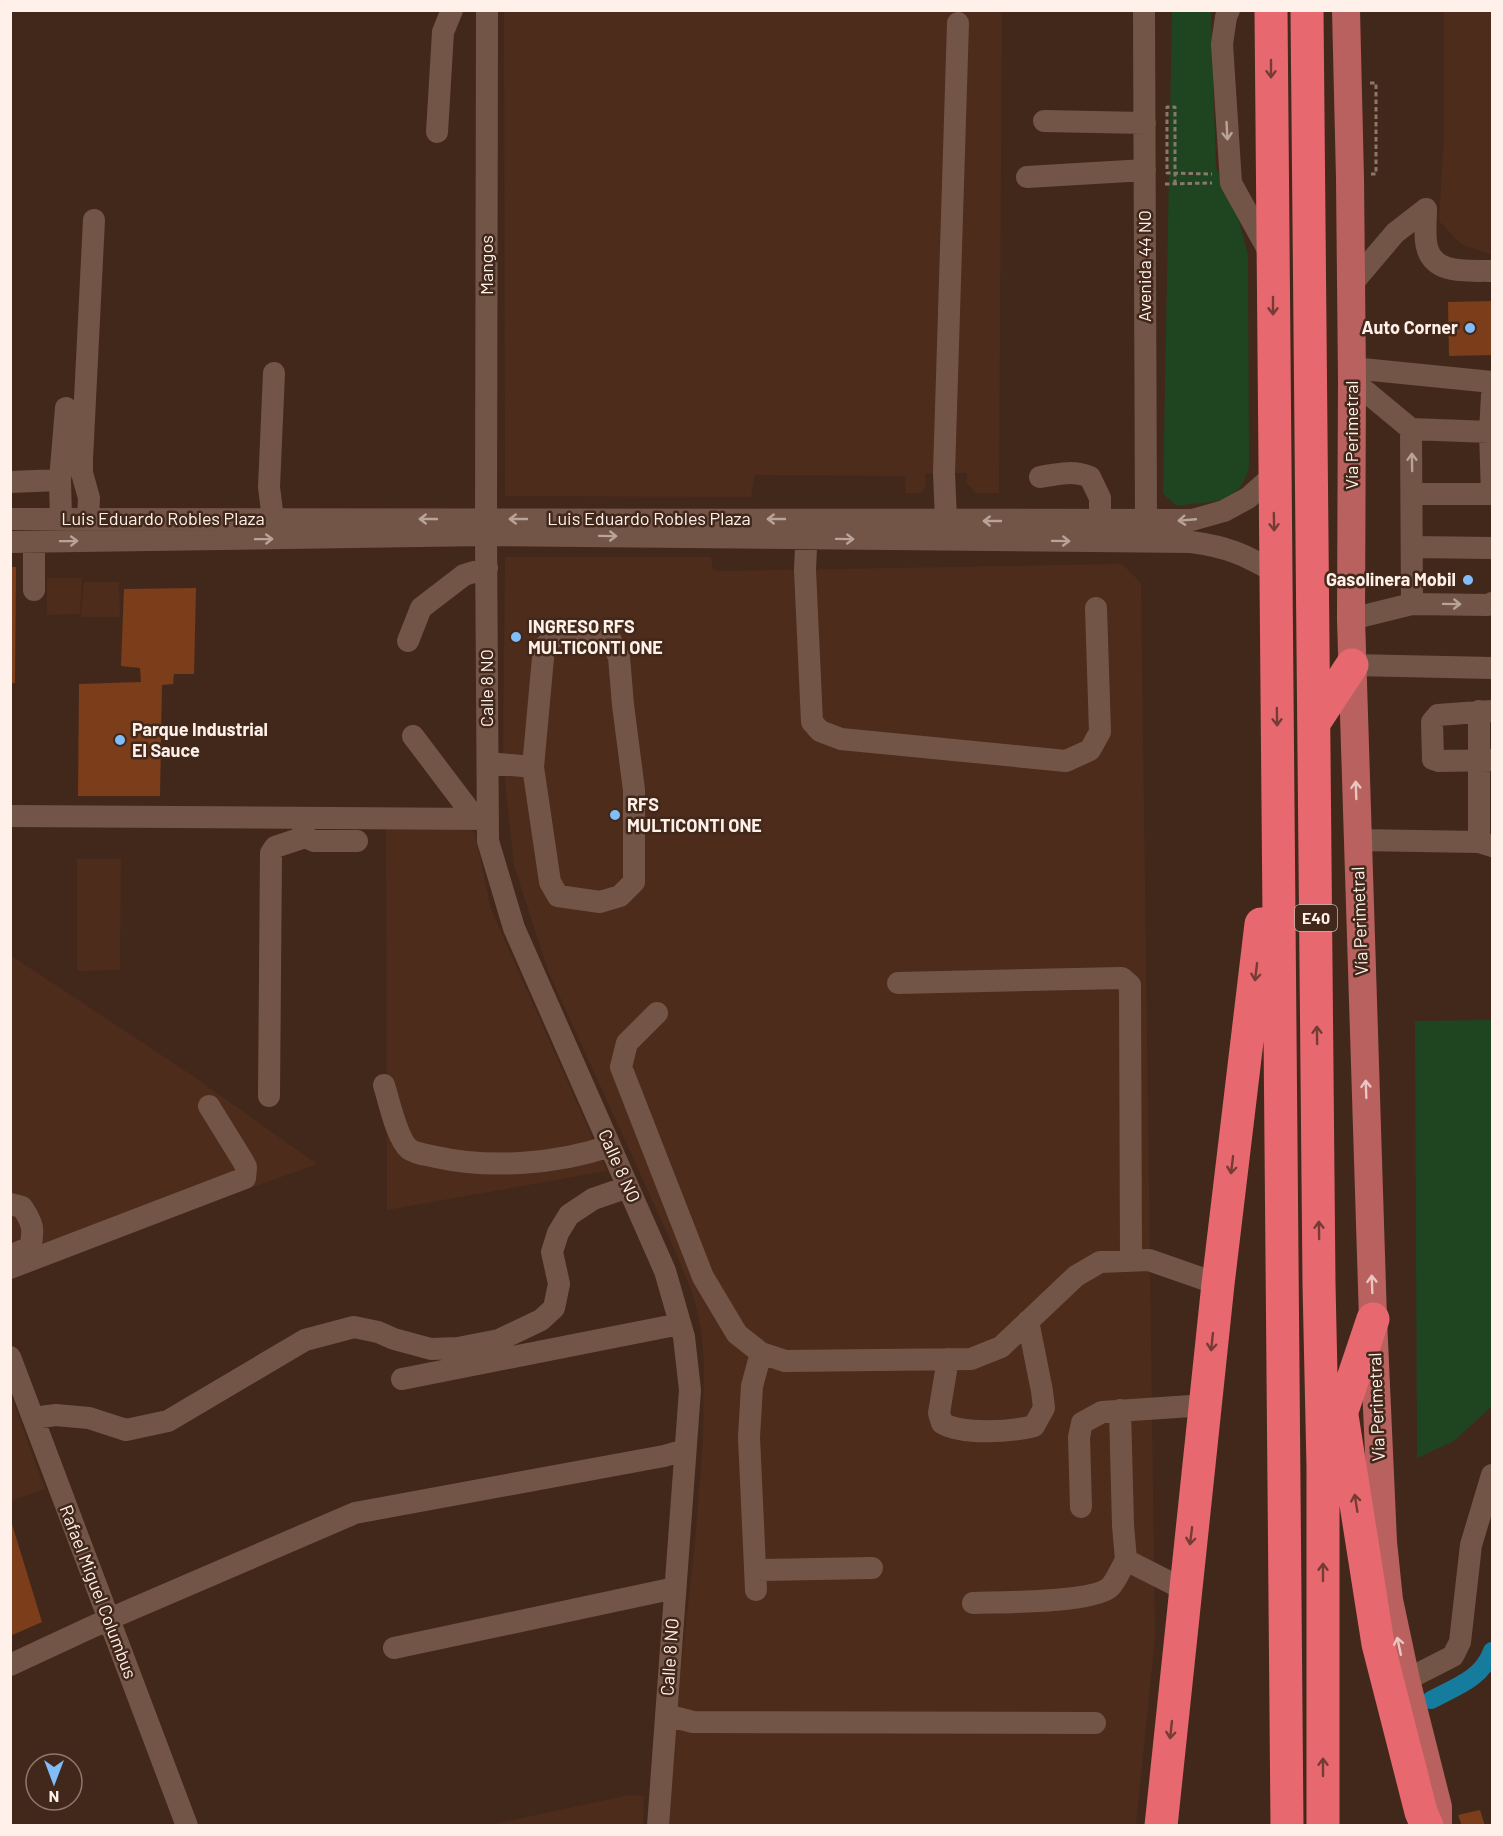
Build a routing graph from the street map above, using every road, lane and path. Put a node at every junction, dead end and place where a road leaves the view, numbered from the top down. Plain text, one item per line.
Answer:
1 (452, 10) edge
2 (488, 10) edge
3 (1144, 10) edge
4 (1229, 10) edge
5 (1271, 10) edge
6 (1307, 10) edge
7 (1346, 10) edge
8 (958, 23) dead end
9 (1044, 121) dead end
10 (1145, 123) junction
11 (437, 132) dead end
12 (1152, 176) junction
13 (1026, 177) dead end
14 (1175, 183) junction
15 (1231, 183) junction
16 (94, 220) dead end
17 (1273, 258) junction
18 (1492, 271) edge
19 (1350, 285) junction
20 (274, 373) dead end
21 (1352, 374) junction
22 (1492, 382) edge
23 (1492, 395) edge
24 (66, 408) dead end
25 (1411, 429) junction
26 (1490, 432) junction
27 (1274, 475) junction
28 (1040, 477) dead end
29 (60, 480) junction
30 (10, 482) edge
31 (1412, 494) junction
32 (1492, 494) edge
33 (10, 519) edge
34 (61, 519) junction
35 (88, 519) junction
36 (273, 519) junction
37 (946, 520) junction
38 (1100, 521) junction
39 (1146, 522) junction
40 (486, 527) junction
41 (807, 529) junction
42 (10, 542) edge
43 (34, 542) junction
44 (1413, 548) junction
45 (1492, 548) edge
46 (487, 568) junction
47 (1275, 572) junction
48 (34, 590) dead end
49 (1492, 603) edge
50 (1412, 604) junction
51 (1096, 608) dead end
52 (1350, 620) junction
53 (408, 641) dead end
54 (1352, 665) junction
55 (1492, 668) edge
56 (1486, 711) edge
57 (1314, 723) junction
58 (412, 736) dead end
59 (1486, 760) edge
60 (488, 763) junction
61 (532, 767) junction
62 (1278, 789) junction
63 (10, 816) edge
64 (482, 819) junction
65 (304, 827) junction
66 (1358, 840) junction
67 (357, 841) dead end
68 (1486, 844) edge
69 (898, 983) dead end
70 (657, 1013) dead end
71 (384, 1085) dead end
72 (269, 1096) dead end
73 (208, 1106) dead end
74 (610, 1146) junction
75 (628, 1187) junction
76 (10, 1204) edge
77 (10, 1256) edge
78 (1131, 1261) junction
79 (10, 1268) edge
80 (1218, 1284) junction
81 (1319, 1284) junction
82 (1373, 1319) junction
83 (1028, 1322) junction
84 (680, 1324) junction
85 (761, 1353) junction
86 (10, 1358) edge
87 (948, 1359) junction
88 (402, 1378) dead end
89 (1206, 1405) junction
90 (1120, 1410) junction
91 (1342, 1411) junction
92 (33, 1418) junction
93 (686, 1450) junction
94 (1323, 1467) junction
95 (1492, 1475) edge
96 (1081, 1507) dead end
97 (1126, 1560) junction
98 (872, 1568) dead end
99 (675, 1588) junction
100 (1185, 1590) junction
101 (973, 1603) dead end
102 (109, 1619) junction
103 (394, 1648) dead end
104 (10, 1665) edge
105 (1406, 1680) junction
106 (666, 1715) junction
107 (1095, 1723) dead end
108 (187, 1826) edge
109 (658, 1826) edge
110 (1161, 1826) edge
111 (1287, 1826) edge
112 (1323, 1826) edge
113 (1427, 1826) edge
114 (1438, 1826) edge

1 - 11 street
2 - 40 street, Mangos
3 - 10 street, Avenida 44 NO
4 -> 15 street
5 -> 17 highway, E40
6 - 57 highway, E40
7 - 19 main road, Vía Perimetral
8 - 37 street
9 - 10 street
10 - 12 street, Avenida 44 NO
12 - 13 street
12 - 14 path
12 - 14 path
12 - 39 street, Avenida 44 NO
14 - 15 path
15 - 17 street
16 - 35 street
17 -> 27 highway, E40
18 - 19 street
19 - 21 main road, Vía Perimetral
20 - 36 street
21 - 22 street
21 - 25 street
21 - 52 main road, Vía Perimetral
23 - 26 street
24 - 29 street
25 - 26 street
31 -> 25 street
26 - 32 street
27 -> 39 street, Luis Eduardo Robles Plaza
27 -> 47 highway, E40
28 - 38 street
29 - 30 street
29 - 34 street
31 - 32 street
31 - 44 street
33 - 34 street, Luis Eduardo Robles Plaza
34 - 35 street, Luis Eduardo Robles Plaza
35 - 36 street, Luis Eduardo Robles Plaza
40 -> 36 street, Luis Eduardo Robles Plaza
38 -> 37 street, Luis Eduardo Robles Plaza
37 - 41 street, Luis Eduardo Robles Plaza
38 - 39 street, Luis Eduardo Robles Plaza
40 - 41 street, Luis Eduardo Robles Plaza
43 -> 40 street, Luis Eduardo Robles Plaza
40 - 46 street, Calle 8 NO
41 -> 47 street, Luis Eduardo Robles Plaza
41 - 51 street
42 - 43 street, Luis Eduardo Robles Plaza
43 - 48 street
44 - 45 street
44 - 50 street
46 - 53 street
46 - 60 street, Calle 8 NO
47 -> 62 highway, E40
50 -> 49 street
50 - 52 street
52 - 54 main road, Vía Perimetral
54 - 55 street
54 - 57 highway
66 -> 54 main road, Vía Perimetral
56 - 59 street
56 - 59 street
81 -> 57 highway, E40
58 - 64 street
59 - 68 street
60 - 61 street
60 - 64 street, Calle 8 NO
61 - 61 street
62 -> 80 highway
62 - 111 highway, E40
63 - 65 street
64 - 65 street
64 - 74 street, Calle 8 NO
65 - 67 street
65 - 72 street
66 - 68 street
82 -> 66 main road, Vía Perimetral
69 - 78 street
70 - 85 street
71 - 74 street
73 - 79 street
74 - 75 street, Calle 8 NO
75 - 84 street, Calle 8 NO
75 - 92 street
76 - 77 street
78 - 80 street
78 - 83 street
80 -> 89 highway
81 - 91 highway
81 - 94 highway, E40
82 - 91 highway
105 -> 82 main road, Vía Perimetral
83 - 87 street
83 - 87 street
84 - 88 street
84 - 93 street, Calle 8 NO
85 - 87 street
85 - 98 street
86 - 92 street, Rafael Miguel Columbus
89 - 90 street
89 -> 100 highway
90 - 96 street
90 - 97 street
91 - 94 highway
113 -> 91 highway
92 - 102 street, Rafael Miguel Columbus
93 - 99 street, Calle 8 NO
93 - 102 street
112 -> 94 highway, E40
95 - 105 street
97 - 100 street
97 - 101 street
99 - 103 street
99 - 106 street, Calle 8 NO
100 -> 110 highway
102 - 104 street
102 - 108 street, Rafael Miguel Columbus
105 - 114 main road, Vía Perimetral
106 - 107 street
106 - 109 street, Calle 8 NO

